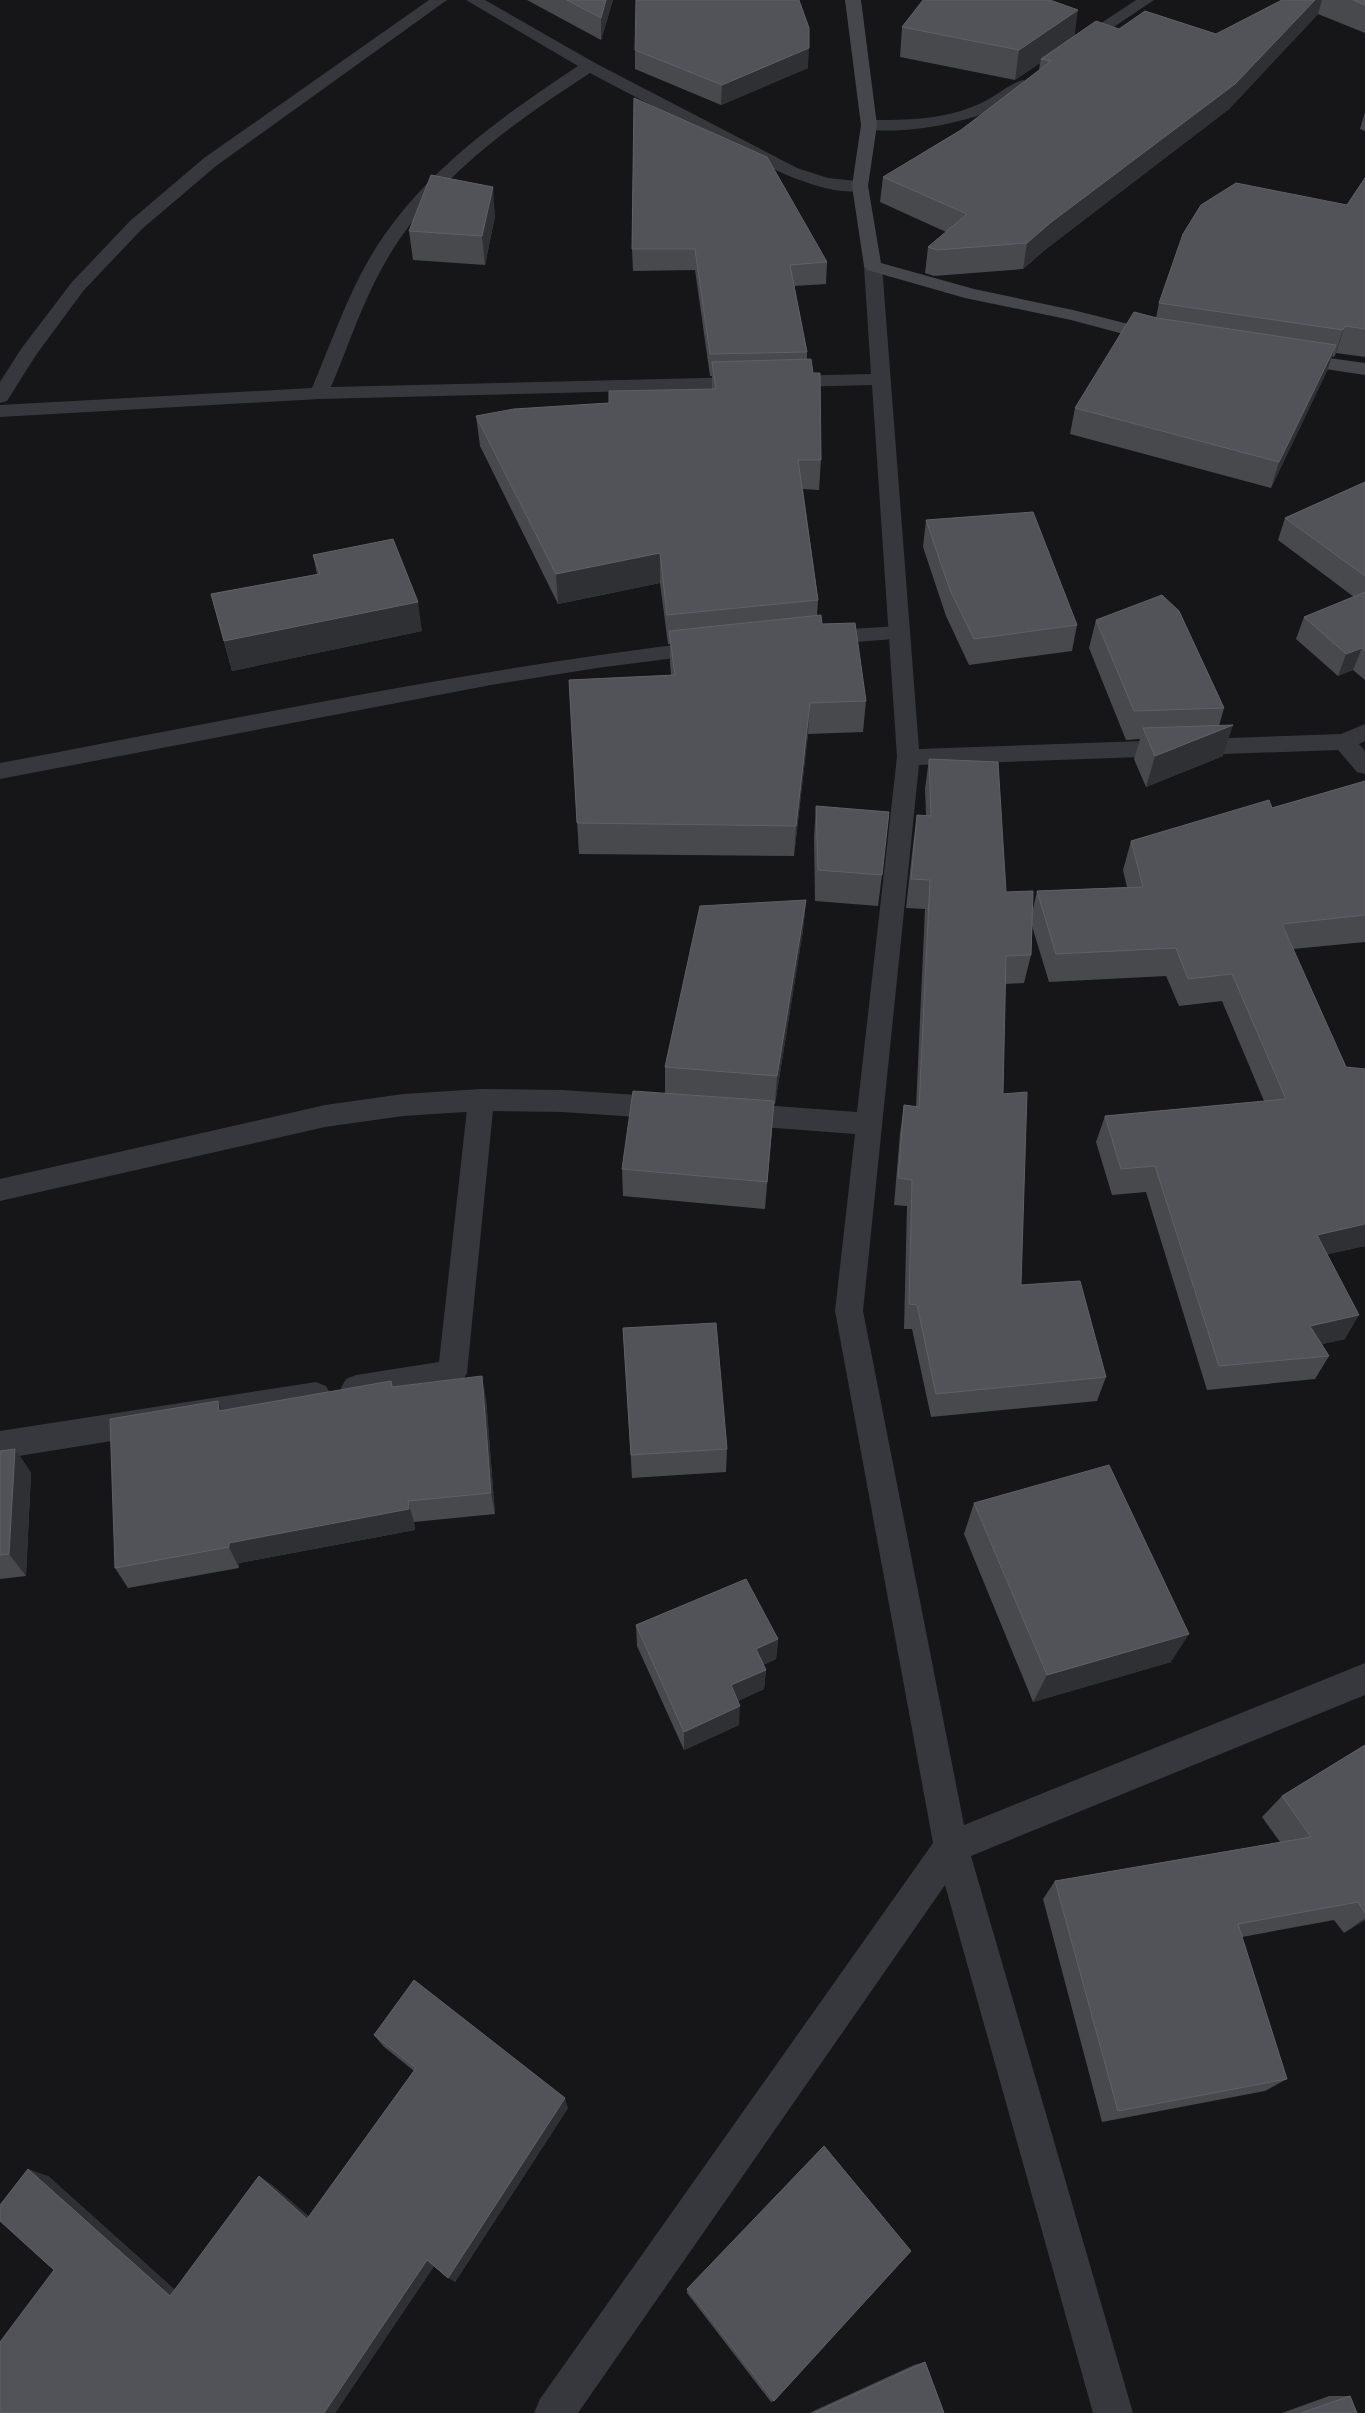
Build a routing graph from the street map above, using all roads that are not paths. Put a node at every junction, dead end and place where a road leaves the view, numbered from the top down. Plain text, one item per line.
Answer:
1 (439, 0) edge
2 (474, 0) edge
3 (853, 0) edge
4 (1146, 0) edge
5 (1063, 55) edge
6 (589, 66) junction
7 (1032, 78) edge
8 (870, 125) junction
9 (860, 186) junction
10 (872, 266) junction
11 (1180, 341) edge
12 (1278, 356) edge
13 (1365, 369) edge
14 (880, 379) junction
15 (319, 393) junction
16 (0, 397) edge
17 (0, 411) edge
18 (899, 633) junction
19 (801, 639) edge
20 (722, 646) edge
21 (1365, 732) edge
22 (1344, 742) junction
23 (908, 757) junction
24 (1365, 766) edge
25 (0, 771) edge
26 (481, 1100) junction
27 (869, 1124) junction
28 (0, 1190) edge
29 (0, 1445) edge
30 (1365, 1679) edge
31 (951, 1848) junction
32 (554, 2413) edge
33 (1113, 2413) edge

1 - 16 street
2 - 6 street
3 - 8 street
4 - 5 street
6 - 9 street
6 - 15 street
7 - 8 street
8 - 9 street
9 - 10 street
10 - 11 street
10 - 14 street
12 - 13 street
14 - 15 street
14 - 18 street
15 - 17 street
18 - 19 street
18 - 23 street
20 - 25 street
21 - 22 street
22 - 23 street
22 - 24 street
23 - 27 street
26 - 27 street
26 - 28 street
26 - 29 street
27 - 31 street
30 - 31 street
31 - 32 street
31 - 33 street

